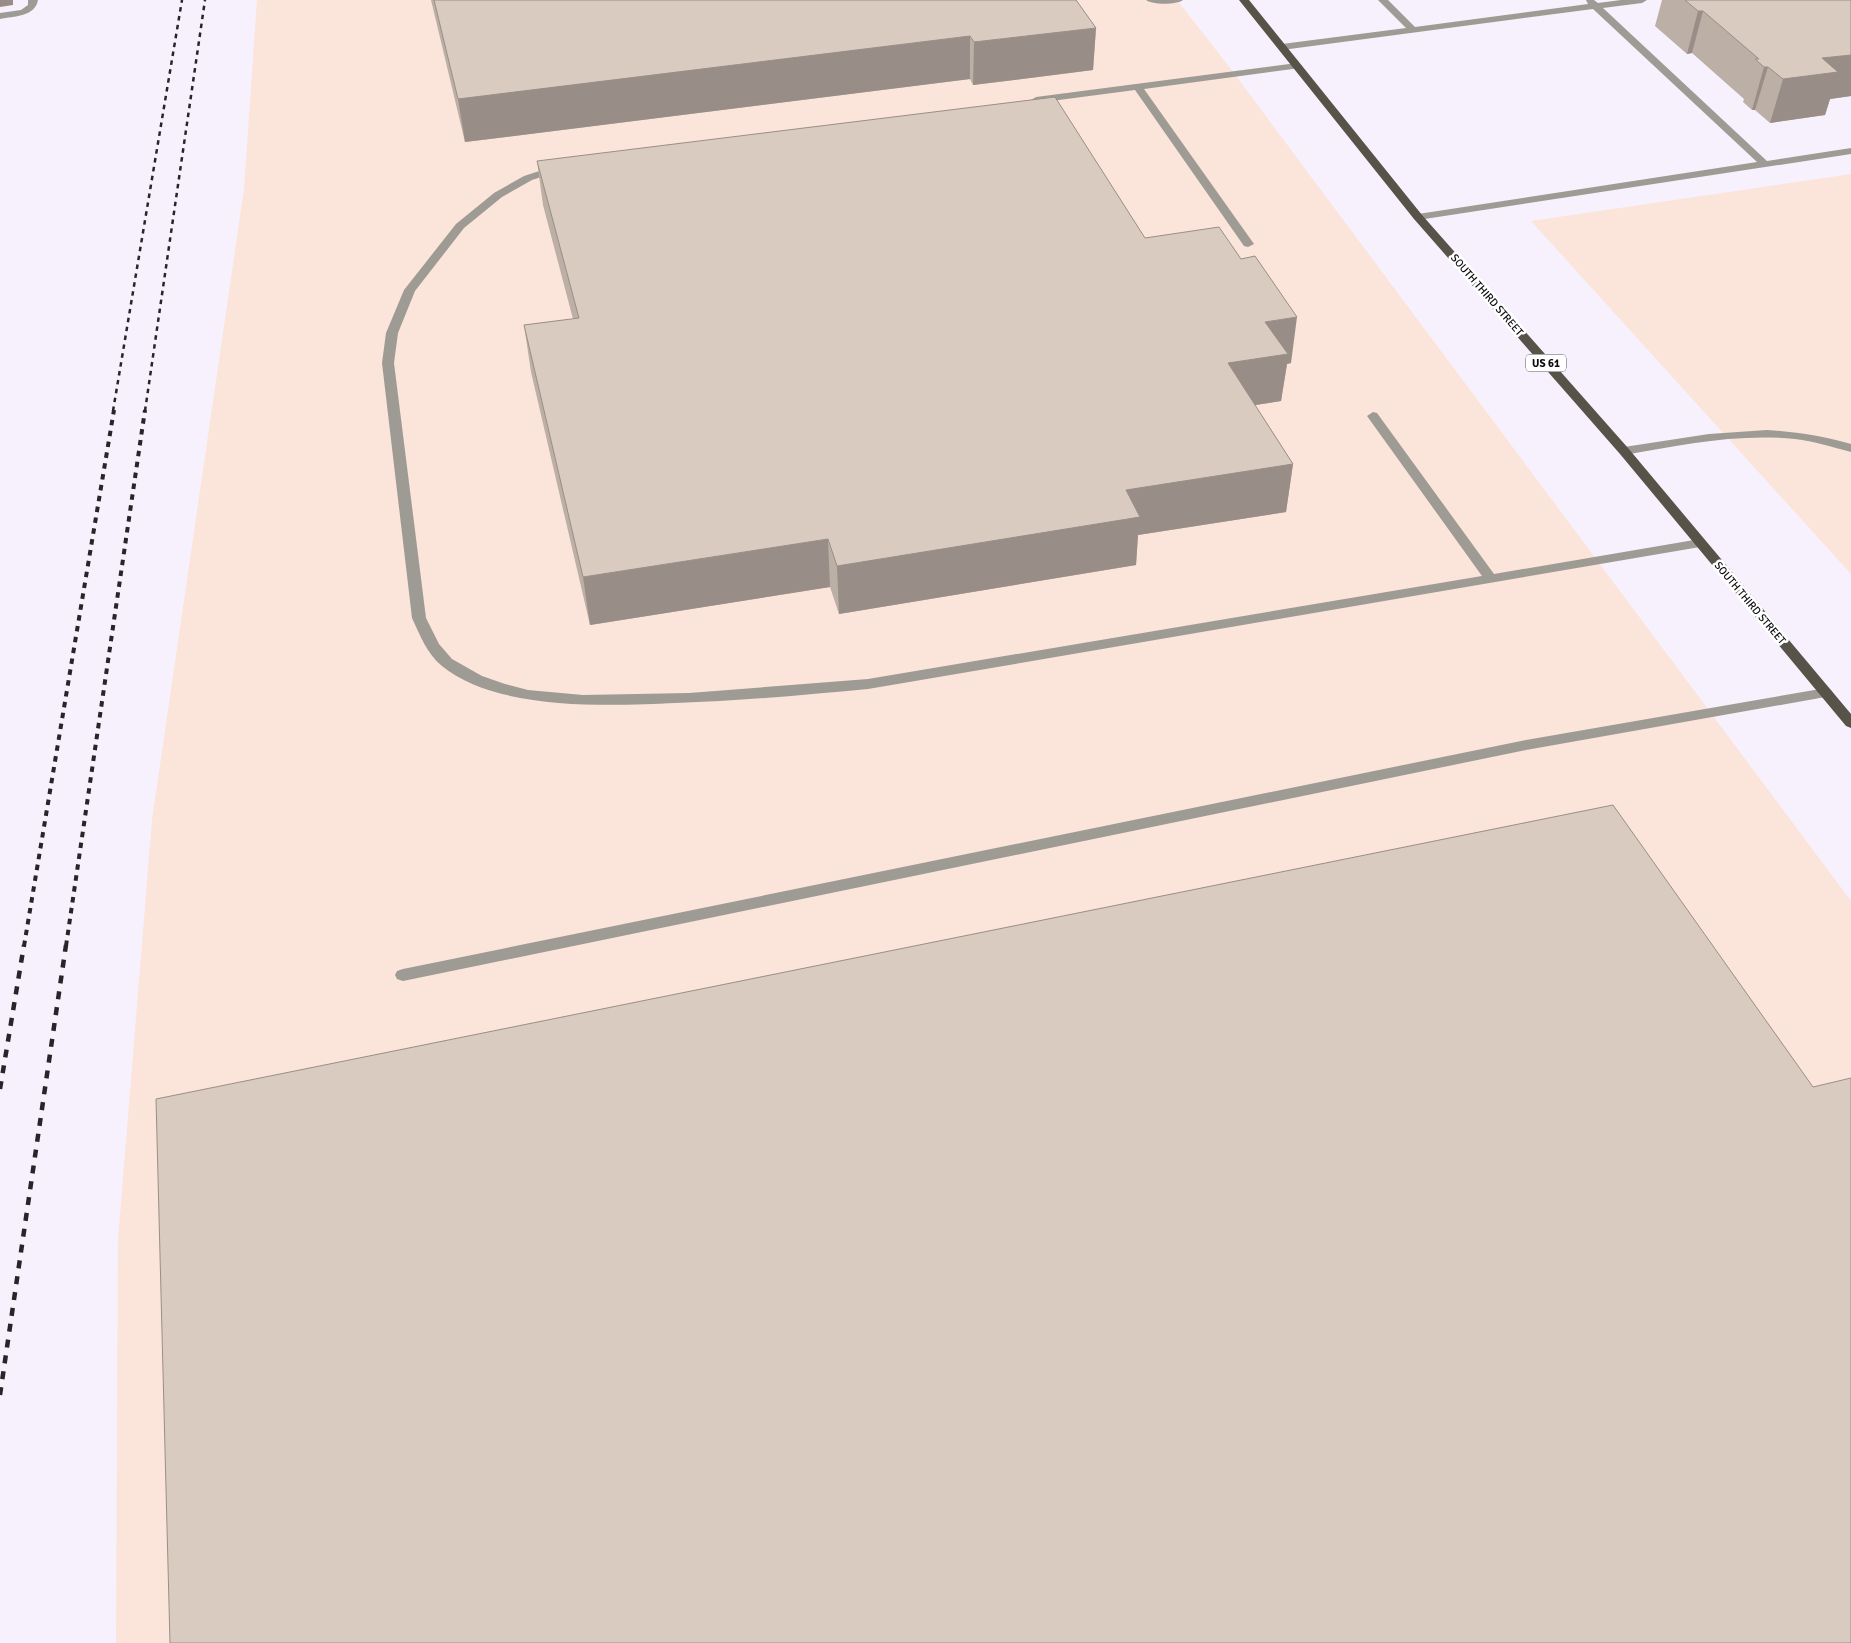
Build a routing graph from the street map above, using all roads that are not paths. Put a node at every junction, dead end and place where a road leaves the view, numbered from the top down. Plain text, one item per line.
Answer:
1 (33, 0) edge
2 (1151, 0) edge
3 (1178, 0) edge
4 (1244, 0) edge
5 (1383, 0) edge
6 (1642, 0) edge
7 (1592, 3) edge
8 (0, 16) edge
9 (1412, 29) junction
10 (1282, 47) junction
11 (1298, 66) junction
12 (1138, 87) junction
13 (1026, 102) edge
14 (1851, 151) edge
15 (1765, 164) junction
16 (566, 166) edge
17 (1418, 217) junction
18 (1248, 244) dead end
19 (1373, 416) dead end
20 (1851, 448) edge
21 (1624, 451) junction
22 (1700, 544) junction
23 (1491, 579) junction
24 (1826, 693) junction
25 (1851, 723) edge
26 (403, 974) dead end

1 - 8 lane
2 - 3 lane
4 - 10 main road, SOUTH THIRD STREET / US 61
5 - 9 lane
6 - 7 lane
7 - 9 lane
7 - 15 lane
9 - 10 lane
10 - 11 main road, SOUTH THIRD STREET / US 61
11 - 12 lane
11 - 17 main road, SOUTH THIRD STREET / US 61
12 - 13 lane
12 - 18 lane
14 - 15 lane
15 - 17 lane
16 - 23 lane
17 - 21 main road, SOUTH THIRD STREET / US 61
19 - 23 lane
20 - 21 lane
21 - 22 main road, SOUTH THIRD STREET / US 61
22 - 23 lane
22 - 24 main road, SOUTH THIRD STREET / US 61
24 - 25 main road, SOUTH THIRD STREET / US 61
24 - 26 lane

